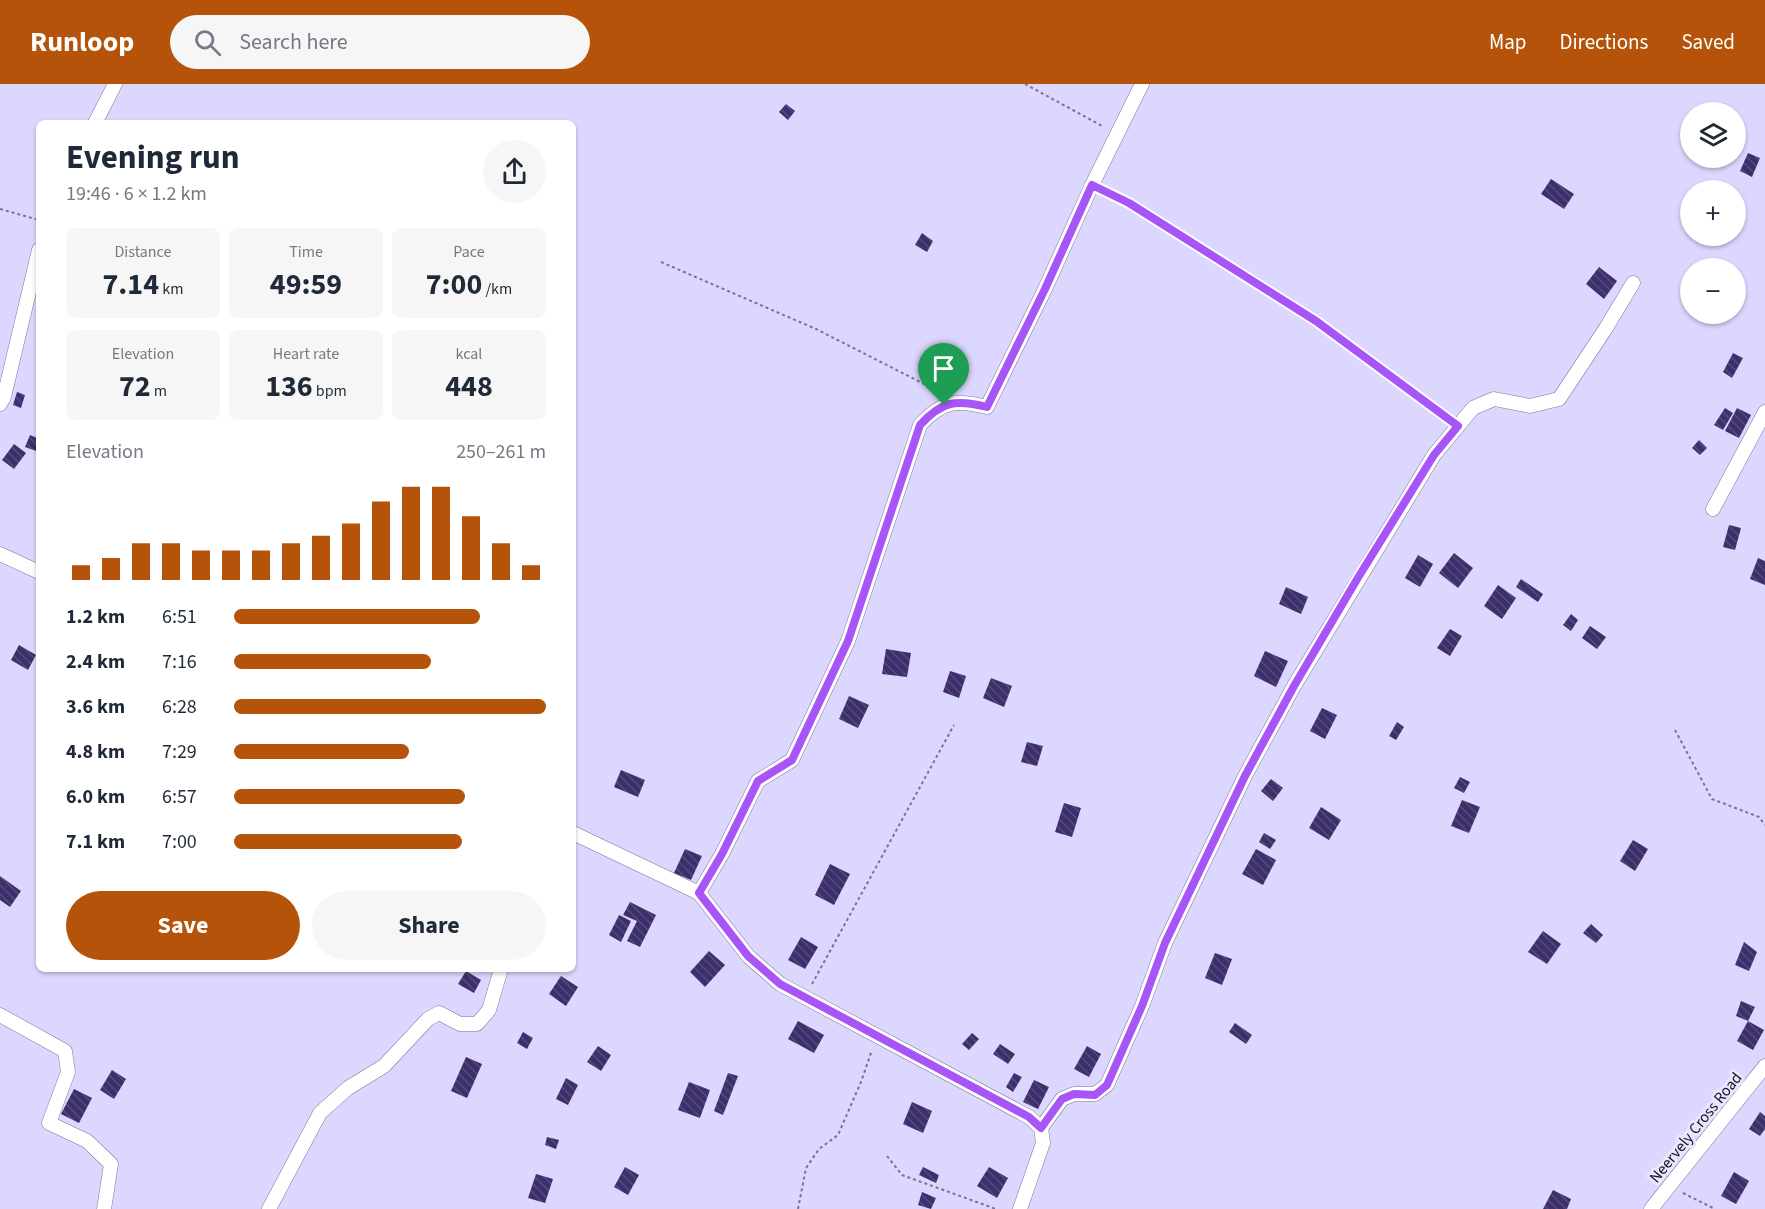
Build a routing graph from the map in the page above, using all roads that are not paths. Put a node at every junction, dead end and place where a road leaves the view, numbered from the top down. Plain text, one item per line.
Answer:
1 (115, 84) edge
2 (1142, 84) edge
3 (97, 120) edge
4 (36, 263) edge
5 (1633, 283) dead end
6 (0, 404) edge
7 (1765, 412) edge
8 (1713, 509) dead end
9 (0, 554) edge
10 (36, 571) edge
11 (576, 834) edge
12 (699, 893) junction
13 (500, 972) edge
14 (0, 1015) edge
15 (1765, 1066) edge
16 (1041, 1128) junction
17 (104, 1209) edge
18 (269, 1209) edge
19 (1020, 1209) edge
20 (1651, 1209) edge

1 - 3 street
2 - 12 street
4 - 6 street
5 - 16 street
7 - 8 street
9 - 10 street
11 - 12 street
12 - 16 street
13 - 18 street
14 - 17 street
15 - 20 street, Neervely Cross Road
16 - 19 street

